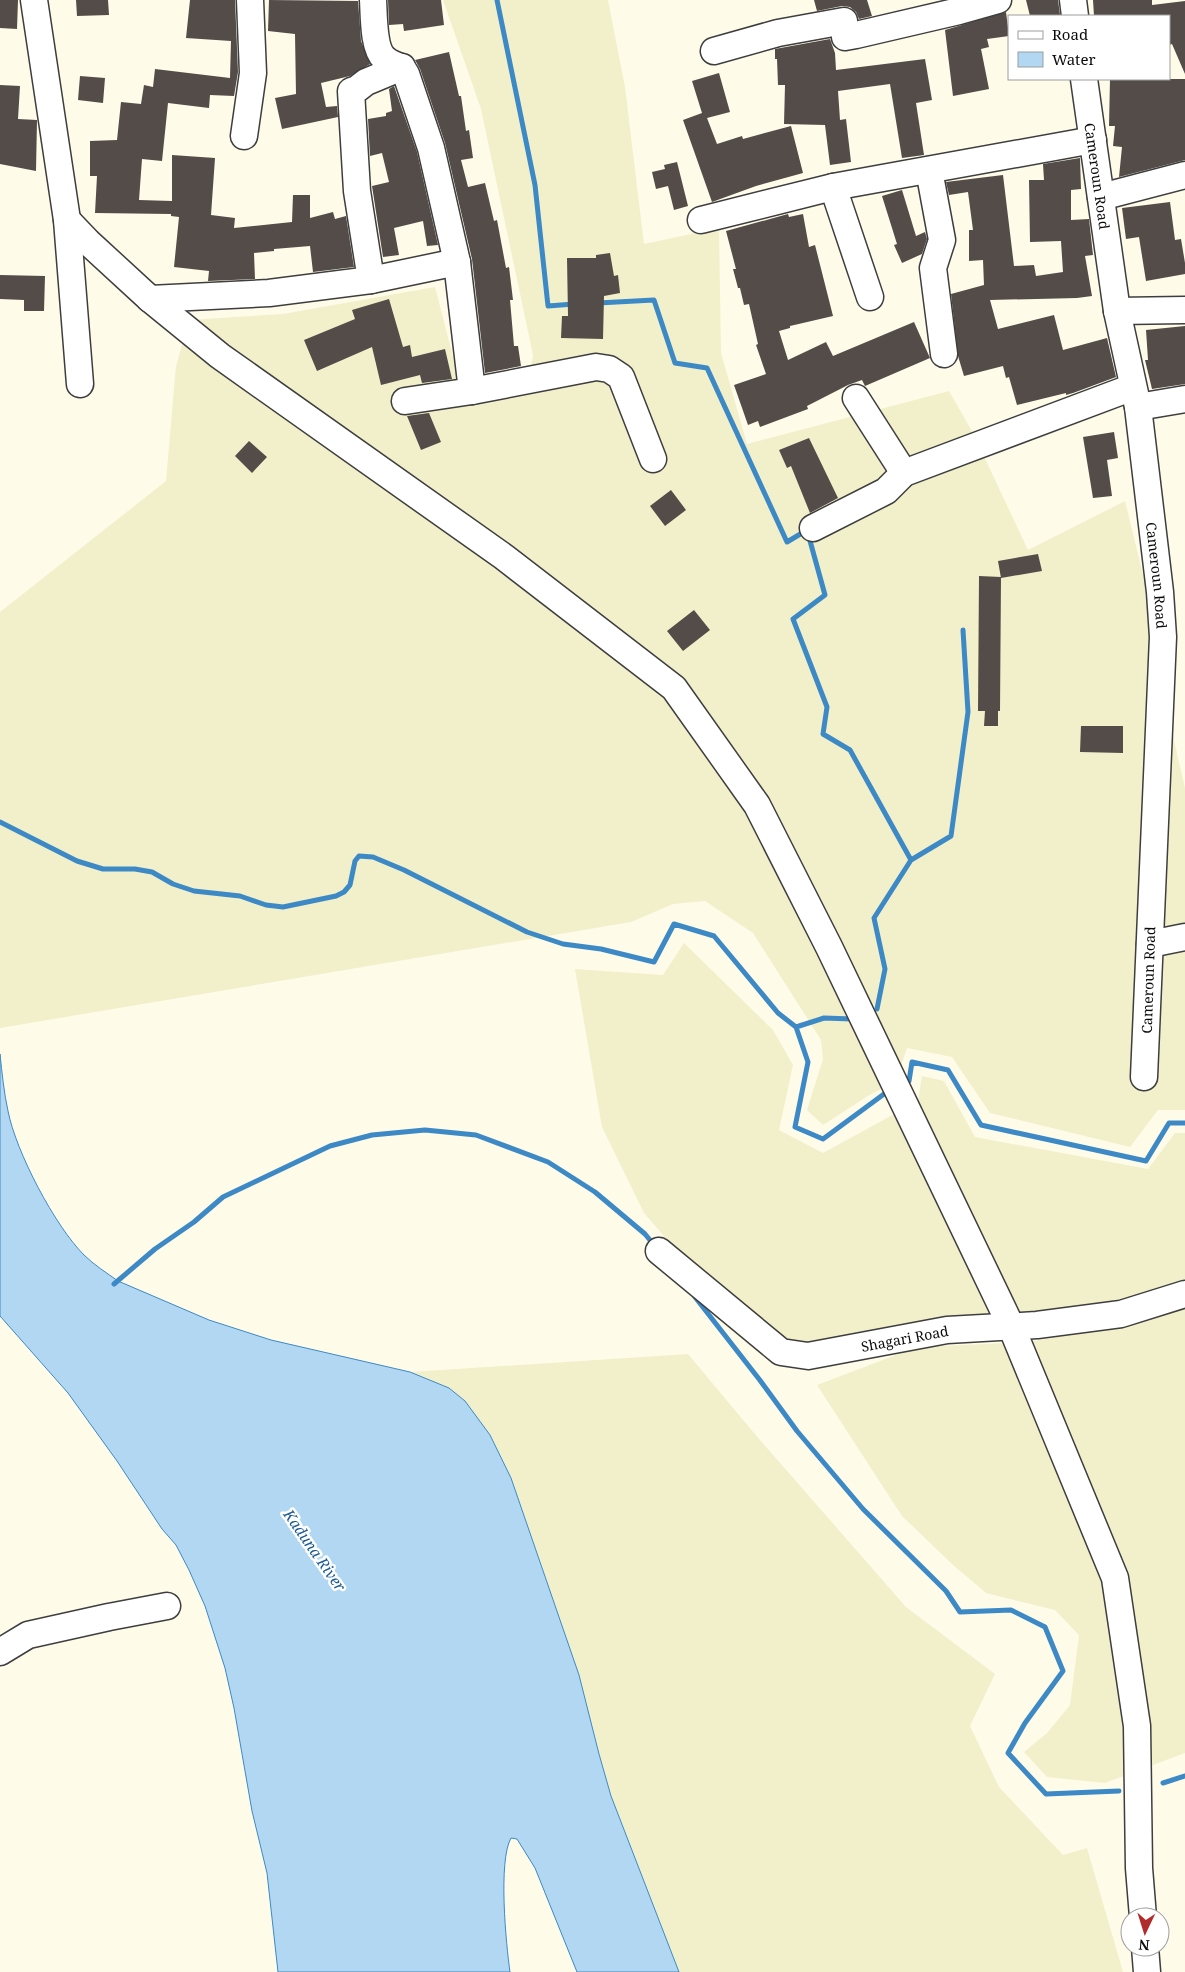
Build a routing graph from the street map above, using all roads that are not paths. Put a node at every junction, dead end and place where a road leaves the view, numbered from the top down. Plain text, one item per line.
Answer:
1 (34, 0) edge
2 (250, 0) edge
3 (373, 0) edge
4 (998, 0) edge
5 (1073, 0) edge
6 (1075, 15) edge
7 (714, 51) dead end
8 (402, 67) junction
9 (1084, 80) edge
10 (244, 136) dead end
11 (1093, 140) junction
12 (929, 170) junction
13 (1185, 175) edge
14 (833, 187) junction
15 (1101, 197) junction
16 (67, 220) junction
17 (701, 220) dead end
18 (457, 262) junction
19 (372, 280) junction
20 (870, 297) dead end
21 (150, 299) junction
22 (1185, 310) edge
23 (1117, 311) junction
24 (944, 354) dead end
25 (80, 384) dead end
26 (472, 391) junction
27 (1135, 397) junction
28 (856, 398) dead end
29 (1185, 399) edge
30 (406, 401) dead end
31 (653, 459) dead end
32 (904, 473) junction
33 (812, 528) dead end
34 (1185, 937) edge
35 (1150, 944) junction
36 (1144, 1077) dead end
37 (659, 1250) dead end
38 (1185, 1294) edge
39 (1011, 1326) junction
40 (167, 1606) dead end
41 (0, 1652) edge
42 (1142, 1907) edge
43 (1146, 1957) edge
44 (1147, 1972) edge

1 - 16 street
2 - 10 street
3 - 8 street
4 - 7 street
5 - 6 street
8 - 18 street
8 - 19 street
9 - 11 street, Cameroun Road
11 - 12 street
11 - 15 street, Cameroun Road
12 - 14 street
12 - 24 street
13 - 15 street
14 - 17 street
14 - 20 street
15 - 23 street, Cameroun Road
16 - 21 street
16 - 25 street
18 - 19 street
18 - 26 street
19 - 21 street
21 - 39 street
22 - 23 street
23 - 27 street, Cameroun Road
26 - 30 street
26 - 31 street
27 - 29 street
27 - 32 street
27 - 35 street, Cameroun Road
28 - 32 street
32 - 33 street
34 - 35 street
35 - 36 street, Cameroun Road
37 - 39 street, Shagari Road
38 - 39 street, Shagari Road
39 - 42 street
40 - 41 street
43 - 44 street

